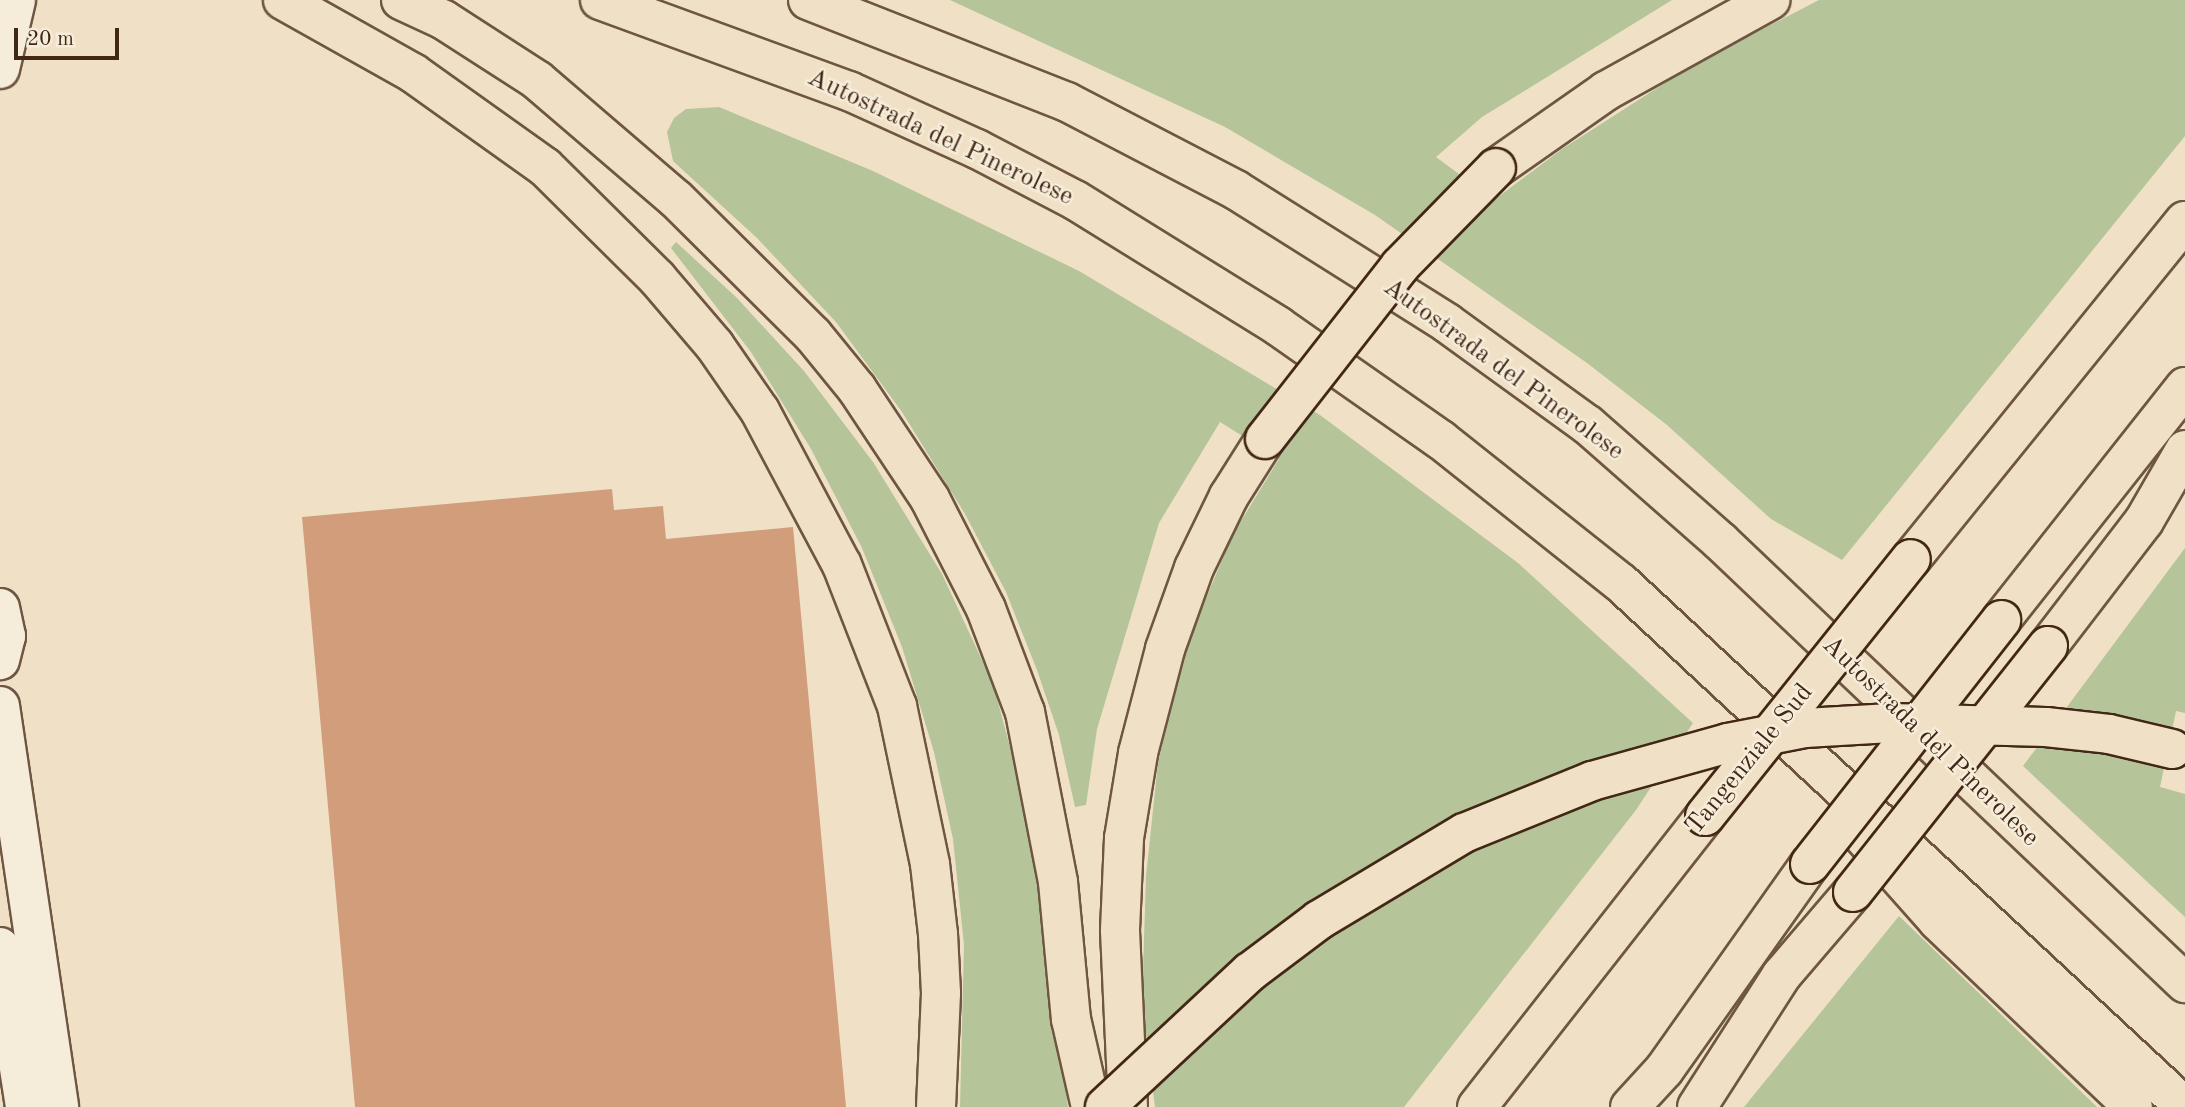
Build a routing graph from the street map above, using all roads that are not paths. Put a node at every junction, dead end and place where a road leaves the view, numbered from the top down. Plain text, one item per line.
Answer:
1 (16, 0) edge
2 (283, 0) edge
3 (401, 0) edge
4 (600, 0) edge
5 (807, 0) edge
6 (1770, 0) edge
7 (0, 69) edge
8 (2185, 221) edge
9 (2185, 387) edge
10 (2185, 450) edge
11 (2185, 488) edge
12 (2144, 521) junction
13 (0, 608) edge
14 (0, 660) edge
15 (1724, 676) junction
16 (0, 706) edge
17 (2179, 750) edge
18 (0, 947) edge
19 (1780, 976) junction
20 (2185, 984) edge
21 (1664, 1070) junction
22 (25, 1107) edge
23 (59, 1107) edge
24 (936, 1107) edge
25 (1091, 1107) edge
26 (1105, 1107) edge
27 (1128, 1107) edge
28 (1477, 1107) edge
29 (1630, 1107) edge
30 (1697, 1107) edge
31 (2133, 1107) edge
32 (2185, 1107) edge

1 - 7 street
2 - 24 highway
3 - 25 highway
4 - 15 highway, Autostrada del Pinerolese
5 - 20 highway, Autostrada del Pinerolese
6 - 27 highway, bridge
8 - 28 highway, Tangenziale Sud, bridge
9 - 21 highway, bridge
10 - 12 highway
11 - 12 highway
12 - 19 highway, bridge
13 - 14 street
15 - 31 highway
15 - 32 highway
16 - 23 street
17 - 26 highway, bridge
18 - 22 street
19 - 21 highway
19 - 30 highway
21 - 29 highway

